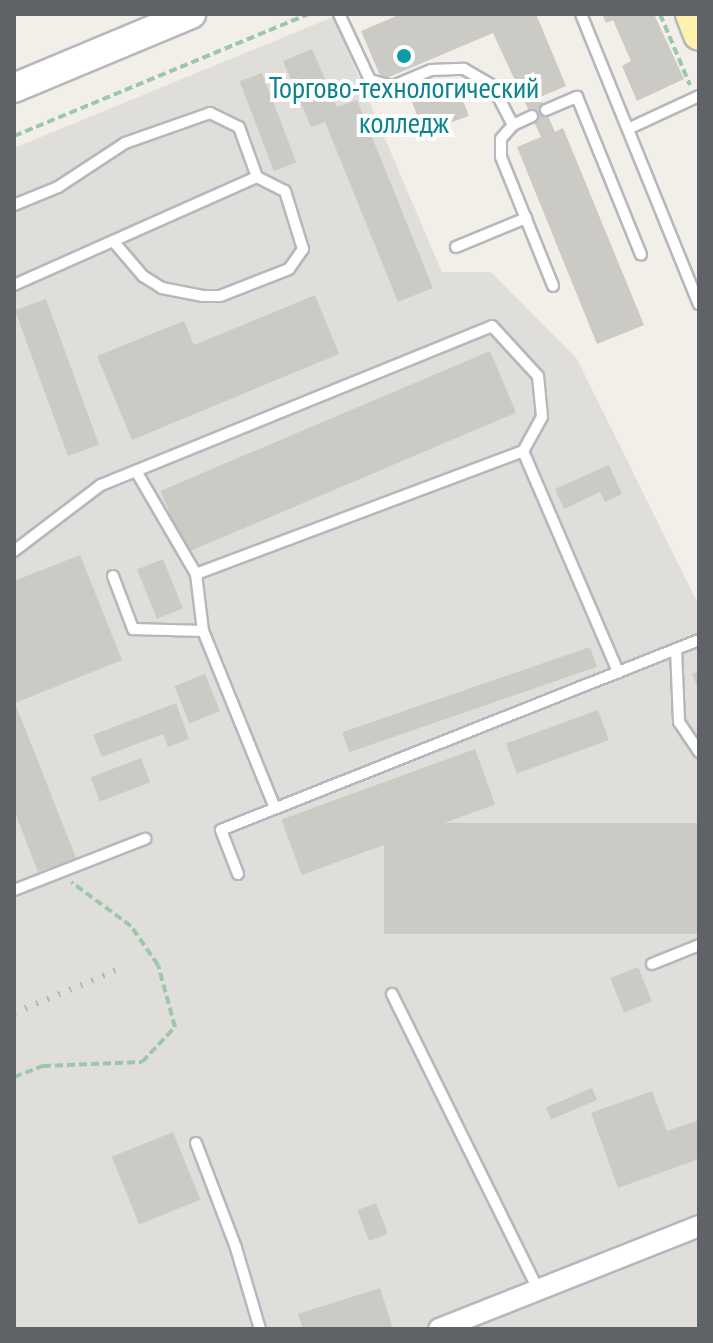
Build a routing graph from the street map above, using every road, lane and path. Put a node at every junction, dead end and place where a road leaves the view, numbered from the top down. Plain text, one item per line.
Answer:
1 (191, 14) edge
2 (309, 14) edge
3 (339, 14) edge
4 (581, 14) edge
5 (660, 14) edge
6 (691, 14) edge
7 (699, 35) edge
8 (14, 88) edge
9 (697, 97) edge
10 (546, 110) dead end
11 (532, 116) dead end
12 (513, 125) junction
13 (630, 128) junction
14 (14, 136) edge
15 (257, 177) junction
16 (14, 205) edge
17 (526, 218) junction
18 (113, 241) junction
19 (456, 247) dead end
20 (641, 255) dead end
21 (14, 285) edge
22 (553, 286) dead end
23 (699, 304) edge
24 (523, 451) junction
25 (136, 471) junction
26 (14, 551) edge
27 (196, 574) junction
28 (113, 576) dead end
29 (203, 631) junction
30 (699, 640) edge
31 (676, 649) junction
32 (618, 672) junction
33 (699, 752) edge
34 (275, 808) junction
35 (145, 839) dead end
36 (60, 873) junction
37 (238, 874) dead end
38 (14, 890) edge
39 (699, 945) edge
40 (652, 964) dead end
41 (392, 994) dead end
42 (14, 1077) edge
43 (196, 1143) dead end
44 (699, 1226) edge
45 (538, 1290) junction
46 (260, 1329) edge
47 (439, 1329) edge

1 - 8 main road
2 - 14 path
3 - 12 lane
4 - 13 lane
5 - 9 path
6 - 7 main road
9 - 13 lane
10 - 20 lane
11 - 12 lane
12 - 17 lane
13 - 23 lane
15 - 16 lane
15 - 18 lane
15 - 18 lane
17 - 19 lane
17 - 22 lane
18 - 21 lane
24 - 25 lane
24 - 27 lane
24 - 32 lane
25 - 26 lane
25 - 27 lane
27 - 29 lane
28 - 29 lane
29 - 34 lane
30 - 31 lane
31 - 32 lane
31 - 33 lane
32 - 34 lane
34 - 37 lane
35 - 36 lane
36 - 38 lane
36 - 42 path
39 - 40 lane
41 - 45 lane
43 - 46 lane
44 - 45 street
45 - 47 street

